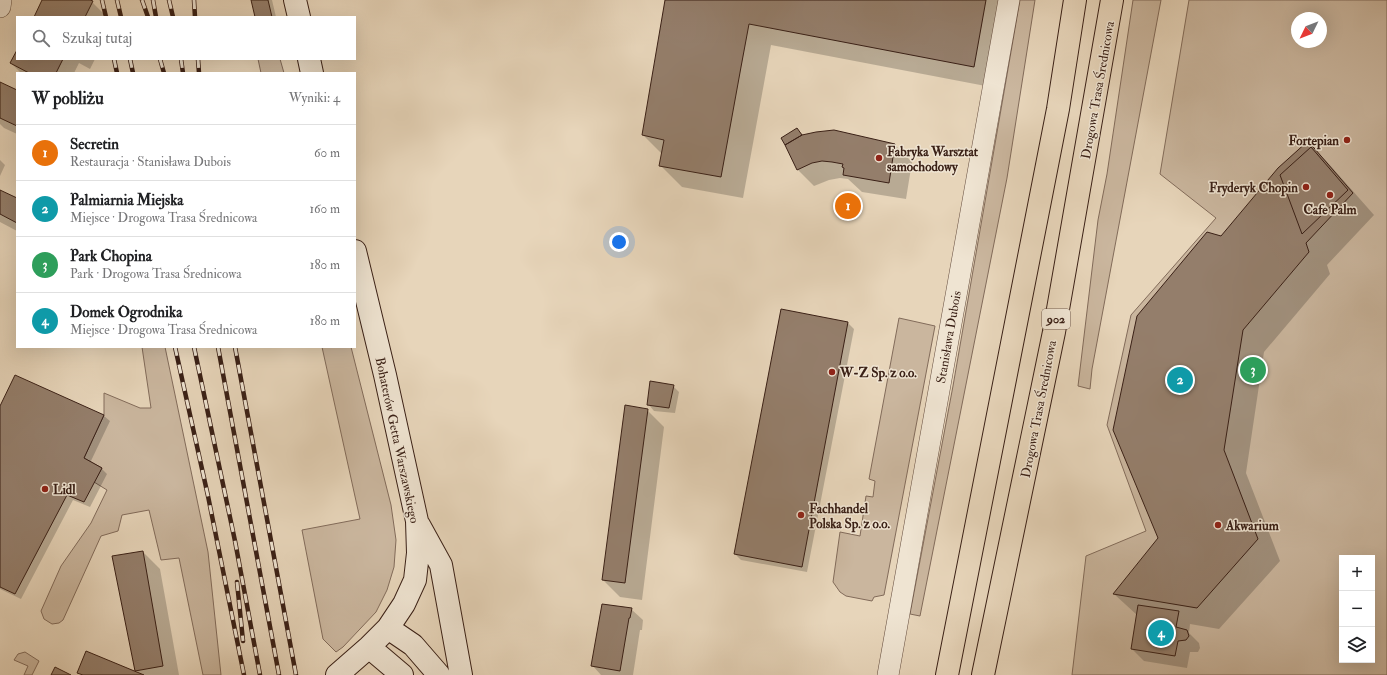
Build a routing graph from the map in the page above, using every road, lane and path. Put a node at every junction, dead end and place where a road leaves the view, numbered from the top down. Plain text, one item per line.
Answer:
1 (1, 0) edge
2 (295, 0) edge
3 (1009, 0) edge
4 (1075, 0) edge
5 (1112, 0) edge
6 (0, 8) edge
7 (299, 16) edge
8 (309, 60) edge
9 (312, 72) edge
10 (356, 255) edge
11 (417, 521) junction
12 (388, 628) junction
13 (954, 641) junction
14 (369, 647) junction
15 (340, 673) edge
16 (402, 675) edge
17 (439, 675) edge
18 (461, 675) edge
19 (888, 675) edge
20 (939, 675) edge
21 (947, 675) edge
22 (983, 675) edge

1 - 6 street
2 - 7 main road
3 - 19 street, Stanisława Dubois
4 - 13 main road
5 - 22 main road, Drogowa Trasa Średnicowa / 902
8 - 9 main road
10 - 11 main road, Bohaterów Getta Warszawskiego
11 - 12 main road, Bohaterów Getta Warszawskiego
11 - 18 main road
12 - 14 main road, Bohaterów Getta Warszawskiego
12 - 17 main road
13 - 20 main road
13 - 21 main road
14 - 15 main road, Bohaterów Getta Warszawskiego
14 - 16 main road

